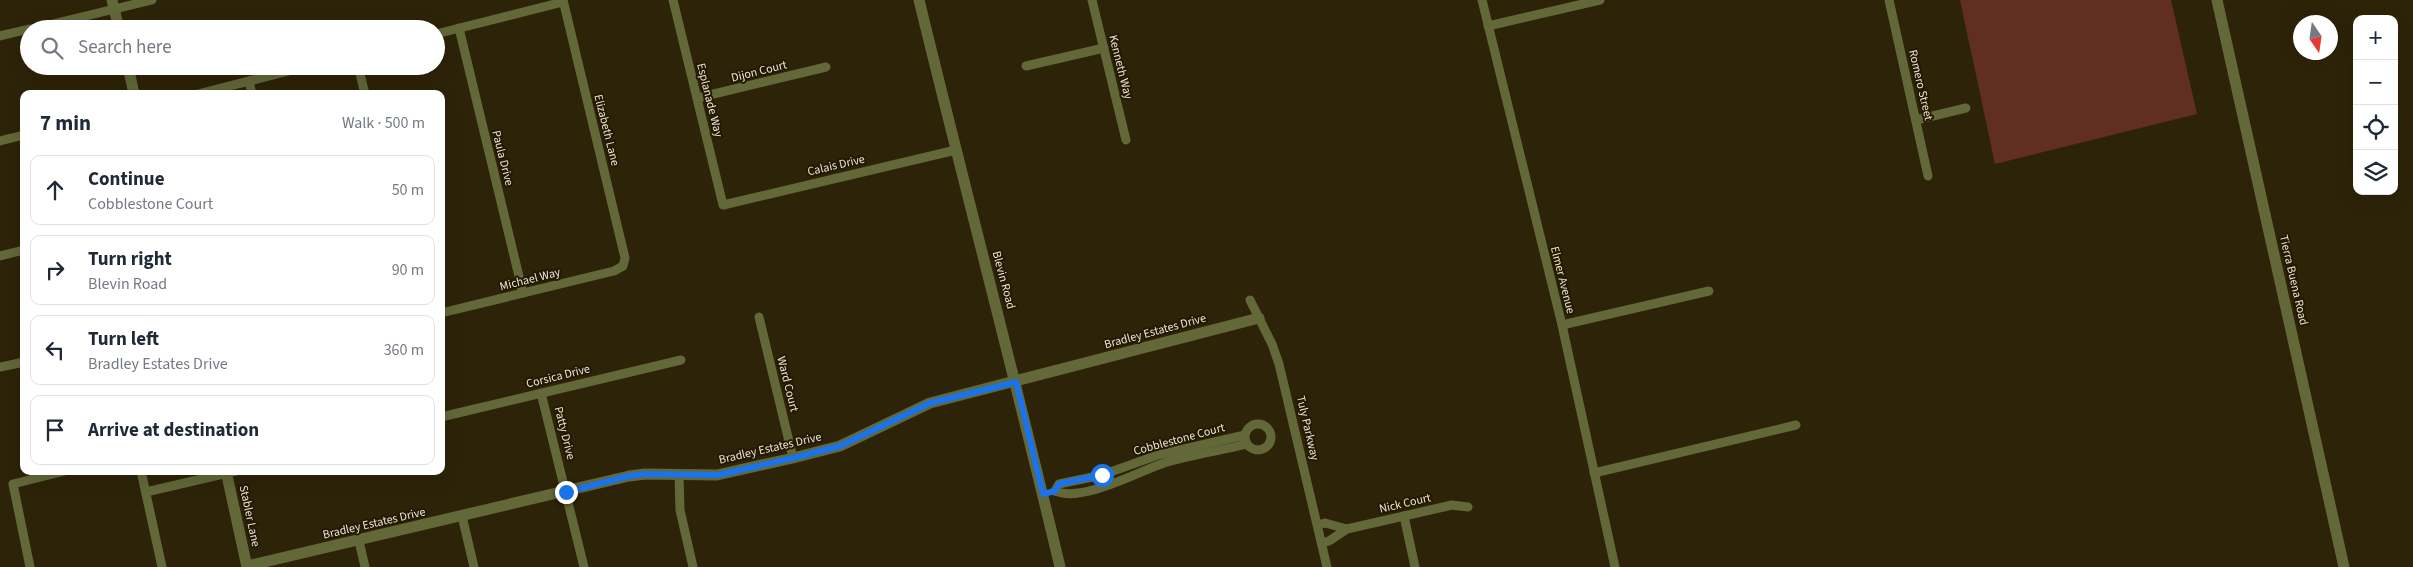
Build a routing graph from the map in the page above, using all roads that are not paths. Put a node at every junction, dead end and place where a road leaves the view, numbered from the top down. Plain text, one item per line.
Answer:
1 (152, 0) edge
2 (673, 0) edge
3 (919, 0) edge
4 (1092, 0) edge
5 (1482, 0) edge
6 (1600, 0) edge
7 (1889, 0) edge
8 (2217, 0) edge
9 (563, 1) edge
10 (113, 5) edge
11 (61, 20) edge
12 (117, 20) edge
13 (1488, 26) junction
14 (459, 28) junction
15 (20, 31) edge
16 (445, 32) edge
17 (0, 36) edge
18 (1104, 48) junction
19 (1026, 66) dead end
20 (826, 67) dead end
21 (130, 75) edge
22 (273, 75) edge
23 (360, 75) edge
24 (249, 81) junction
25 (133, 90) edge
26 (214, 90) edge
27 (251, 90) edge
28 (364, 90) edge
29 (697, 98) junction
30 (1966, 108) dead end
31 (1916, 120) junction
32 (20, 136) edge
33 (1126, 140) dead end
34 (0, 141) edge
35 (956, 150) junction
36 (1928, 176) dead end
37 (723, 206) joint
38 (20, 251) edge
39 (0, 256) edge
40 (623, 266) joint
41 (1709, 290) dead end
42 (523, 293) junction
43 (1250, 300) dead end
44 (445, 311) edge
45 (759, 316) dead end
46 (1259, 318) junction
47 (1562, 325) junction
48 (681, 360) dead end
49 (20, 363) edge
50 (0, 367) edge
51 (1016, 382) junction
52 (542, 393) junction
53 (445, 416) edge
54 (1796, 424) dead end
55 (1246, 440) dead end
56 (1174, 456) junction
57 (793, 458) junction
58 (1594, 474) junction
59 (50, 475) edge
60 (142, 475) edge
61 (217, 475) edge
62 (231, 475) edge
63 (679, 475) junction
64 (1102, 475) junction
65 (1104, 485) junction
66 (1055, 491) junction
67 (146, 492) junction
68 (566, 492) junction
69 (1043, 494) junction
70 (1468, 507) dead end
71 (462, 516) junction
72 (1404, 516) junction
73 (1318, 525) junction
74 (1347, 529) junction
75 (359, 541) junction
76 (1322, 543) junction
77 (30, 567) edge
78 (162, 567) edge
79 (247, 567) edge
80 (365, 567) edge
81 (474, 567) edge
82 (584, 567) edge
83 (693, 567) edge
84 (1060, 567) edge
85 (1328, 567) edge
86 (1415, 567) edge
87 (1615, 567) edge
88 (2344, 567) edge

1 - 10 street
2 - 29 street, Esplanade Way
3 - 35 street, Blevin Road
4 - 18 street, Kenneth Way
5 - 13 street, Elmer Avenue
6 - 13 street
7 - 31 street, Romero Street
8 - 88 street, Tierra Buena Road
9 - 14 street
9 - 40 street, Elizabeth Lane
10 - 11 street
10 - 12 street
13 - 47 street, Elmer Avenue
14 - 16 street
14 - 42 street, Paula Drive
15 - 17 street
18 - 19 street
18 - 33 street, Kenneth Way
20 - 29 street, Dijon Court
21 - 25 street
22 - 24 street
23 - 28 street
24 - 26 street
24 - 27 street
29 - 37 street, Esplanade Way
30 - 31 street
31 - 36 street, Romero Street
32 - 34 street
35 - 37 street, Calais Drive
35 - 51 street, Blevin Road
38 - 39 street
40 - 42 street, Michael Way
41 - 47 street
42 - 44 street, Michael Way
43 - 46 street, Tuly Parkway
45 - 57 street, Ward Court
46 - 51 street, Bradley Estates Drive
46 - 73 street, Tuly Parkway
47 - 58 street, Elmer Avenue
48 - 52 street, Corsica Drive
49 - 50 street
51 - 57 street, Bradley Estates Drive
51 - 69 street, Blevin Road
52 - 53 street, Corsica Drive
52 - 68 street, Patty Drive
54 - 58 street
55 - 56 street, Cobblestone Court
56 - 64 street, Cobblestone Court
56 - 65 street, Cobblestone Court
57 - 63 street, Bradley Estates Drive
58 - 87 street, Elmer Avenue
59 - 77 street
60 - 67 street
61 - 67 street
62 - 79 street, Stabler Lane
63 - 68 street, Bradley Estates Drive
63 - 83 street
64 - 65 street
64 - 66 street, Cobblestone Court
65 - 66 street, Cobblestone Court
66 - 69 street
67 - 78 street
68 - 71 street, Bradley Estates Drive
68 - 82 street, Patty Drive
69 - 84 street, Blevin Road
70 - 72 street, Nick Court
71 - 75 street, Bradley Estates Drive
71 - 81 street
72 - 74 street, Nick Court
72 - 86 street
73 - 74 street, Nick Court
73 - 76 street, Tuly Parkway
74 - 76 street, Nick Court
75 - 79 street, Bradley Estates Drive
75 - 80 street
76 - 85 street, Tuly Parkway

